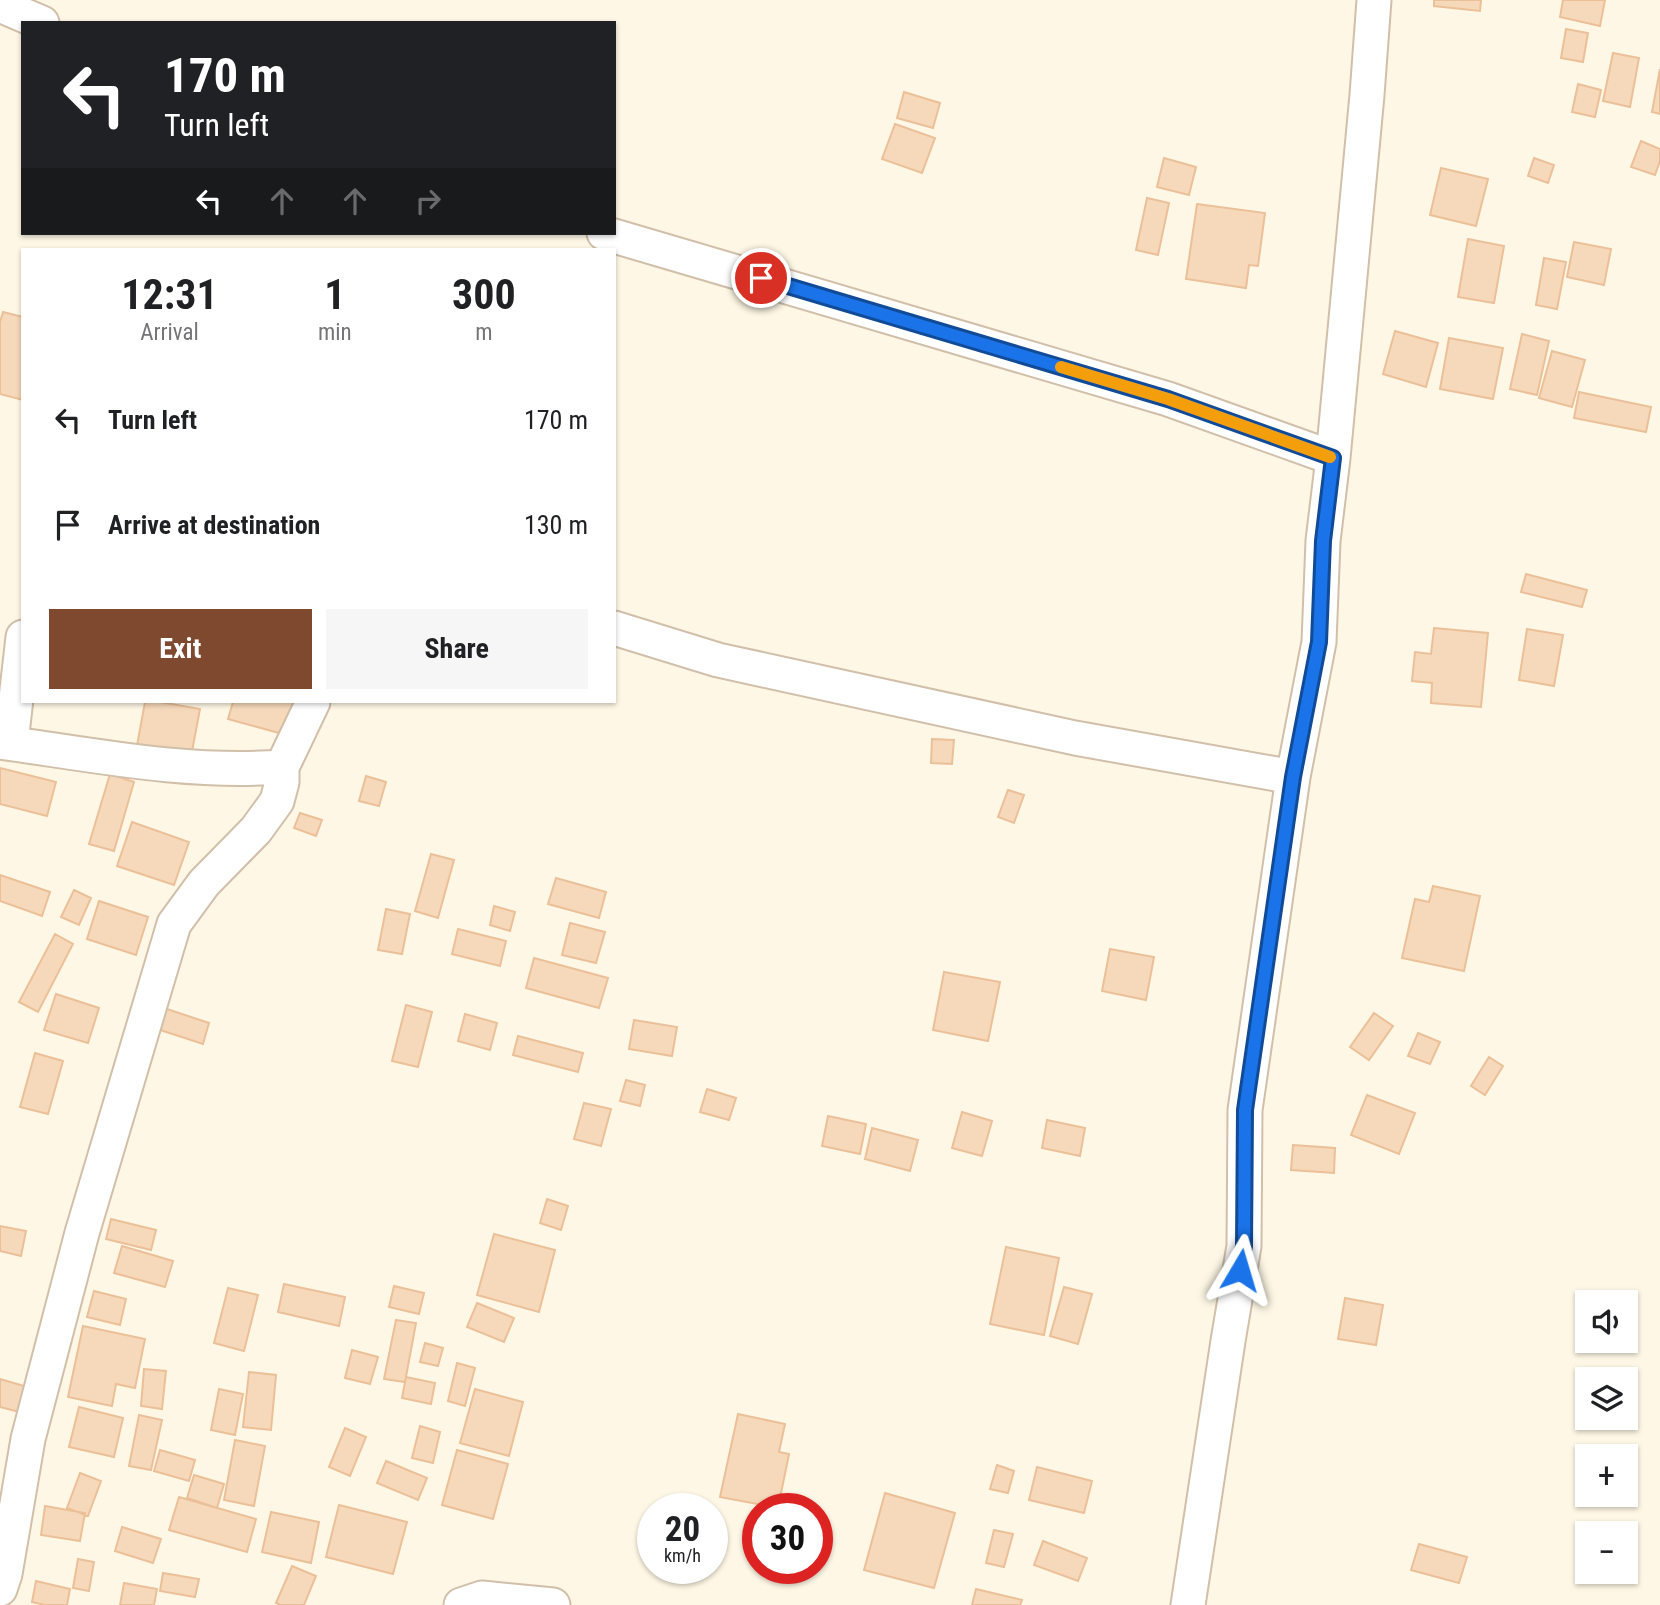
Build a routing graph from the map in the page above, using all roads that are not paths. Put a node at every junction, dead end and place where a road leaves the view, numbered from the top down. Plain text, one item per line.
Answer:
1 (1374, 0) edge
2 (0, 5) edge
3 (37, 21) edge
4 (611, 235) edge
5 (1333, 458) junction
6 (616, 629) edge
7 (21, 649) edge
8 (313, 703) edge
9 (5, 742) edge
10 (282, 767) junction
11 (1293, 777) junction
12 (0, 1589) edge
13 (461, 1605) edge
14 (553, 1605) edge
15 (1188, 1605) edge

1 - 5 street
2 - 3 street
4 - 5 street
5 - 11 street
6 - 11 street
7 - 9 street
8 - 10 street
9 - 10 street
10 - 12 street
11 - 15 street
13 - 14 street

